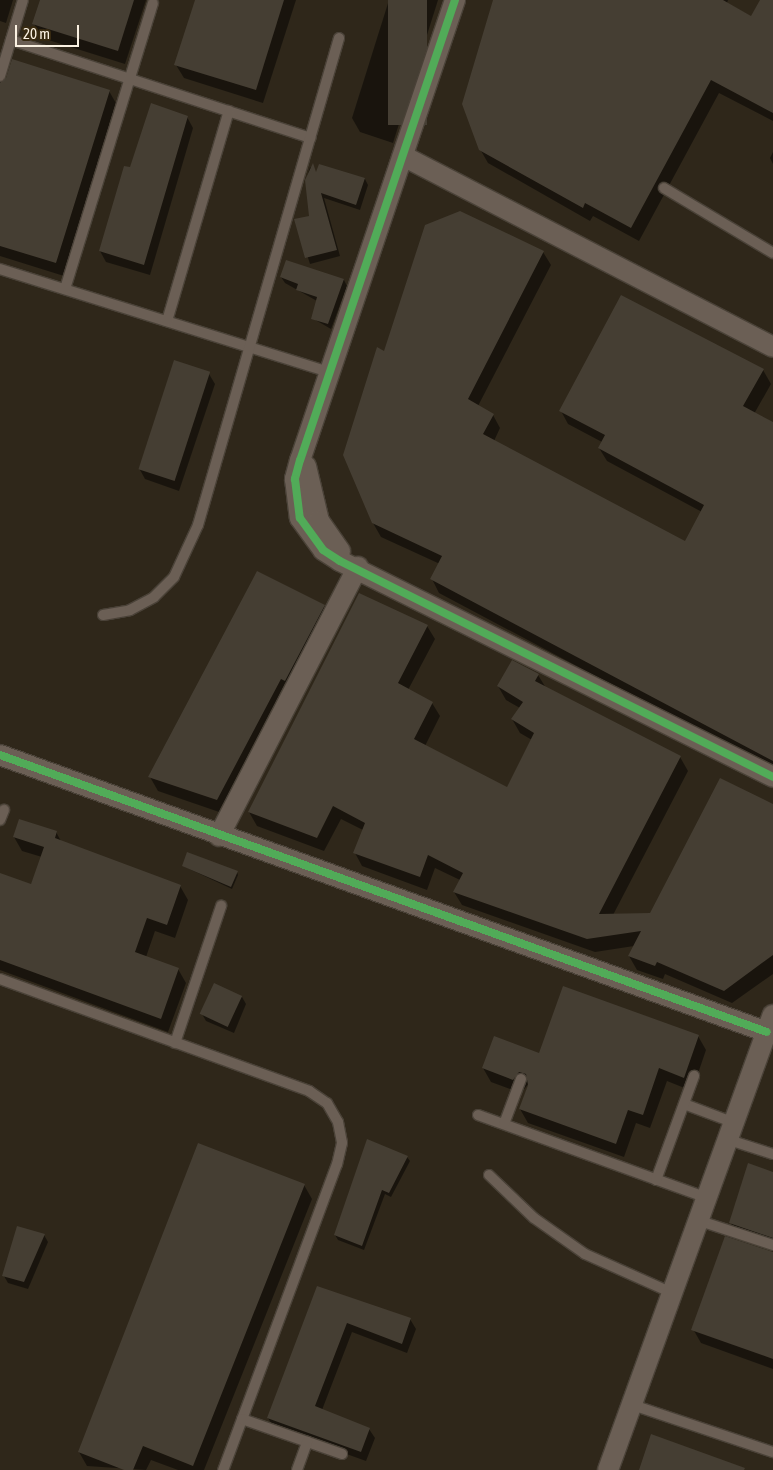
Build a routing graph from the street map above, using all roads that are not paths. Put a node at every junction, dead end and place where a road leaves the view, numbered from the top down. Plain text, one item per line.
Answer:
1 (23, 0) edge
2 (455, 0) edge
3 (153, 3) dead end
4 (339, 38) dead end
5 (11, 40) junction
6 (0, 76) edge
7 (129, 79) junction
8 (229, 111) junction
9 (310, 138) junction
10 (403, 156) junction
11 (664, 188) dead end
12 (773, 253) edge
13 (0, 269) edge
14 (65, 289) junction
15 (167, 321) junction
16 (773, 347) edge
17 (251, 348) junction
18 (331, 373) junction
19 (358, 567) junction
20 (103, 615) dead end
21 (0, 755) edge
22 (771, 778) edge
23 (219, 836) junction
24 (221, 906) dead end
25 (0, 979) edge
26 (770, 1024) edge
27 (175, 1043) junction
28 (694, 1076) dead end
29 (521, 1079) dead end
30 (684, 1104) junction
31 (478, 1115) dead end
32 (504, 1124) junction
33 (728, 1131) junction
34 (773, 1154) edge
35 (489, 1175) dead end
36 (656, 1180) junction
37 (705, 1197) junction
38 (697, 1220) junction
39 (773, 1245) edge
40 (672, 1293) junction
41 (630, 1404) junction
42 (242, 1419) junction
43 (307, 1442) junction
44 (773, 1452) edge
45 (342, 1454) dead end
46 (223, 1470) edge
47 (298, 1470) edge
48 (608, 1470) edge

1 - 5 lane
2 - 10 street
3 - 7 lane
4 - 9 lane
5 - 6 lane
5 - 7 lane
7 - 8 lane
7 - 14 lane
8 - 9 lane
8 - 15 lane
9 - 17 lane
10 - 16 street
10 - 18 street
11 - 12 lane
13 - 14 lane
14 - 15 lane
15 - 17 lane
17 - 18 lane
17 - 20 lane
18 - 19 street
19 - 22 street
19 - 23 street
21 - 23 street
23 - 26 street
24 - 27 lane
25 - 27 lane
26 - 33 street
27 - 42 lane
28 - 30 lane
29 - 32 lane
30 - 33 lane
30 - 36 lane
31 - 32 lane
32 - 36 lane
33 - 34 lane
33 - 37 street
35 - 40 lane
36 - 37 lane
37 - 38 street
38 - 39 lane
38 - 40 street
40 - 41 street
41 - 44 lane
41 - 48 street
42 - 43 lane
42 - 46 lane
43 - 45 lane
43 - 47 lane

